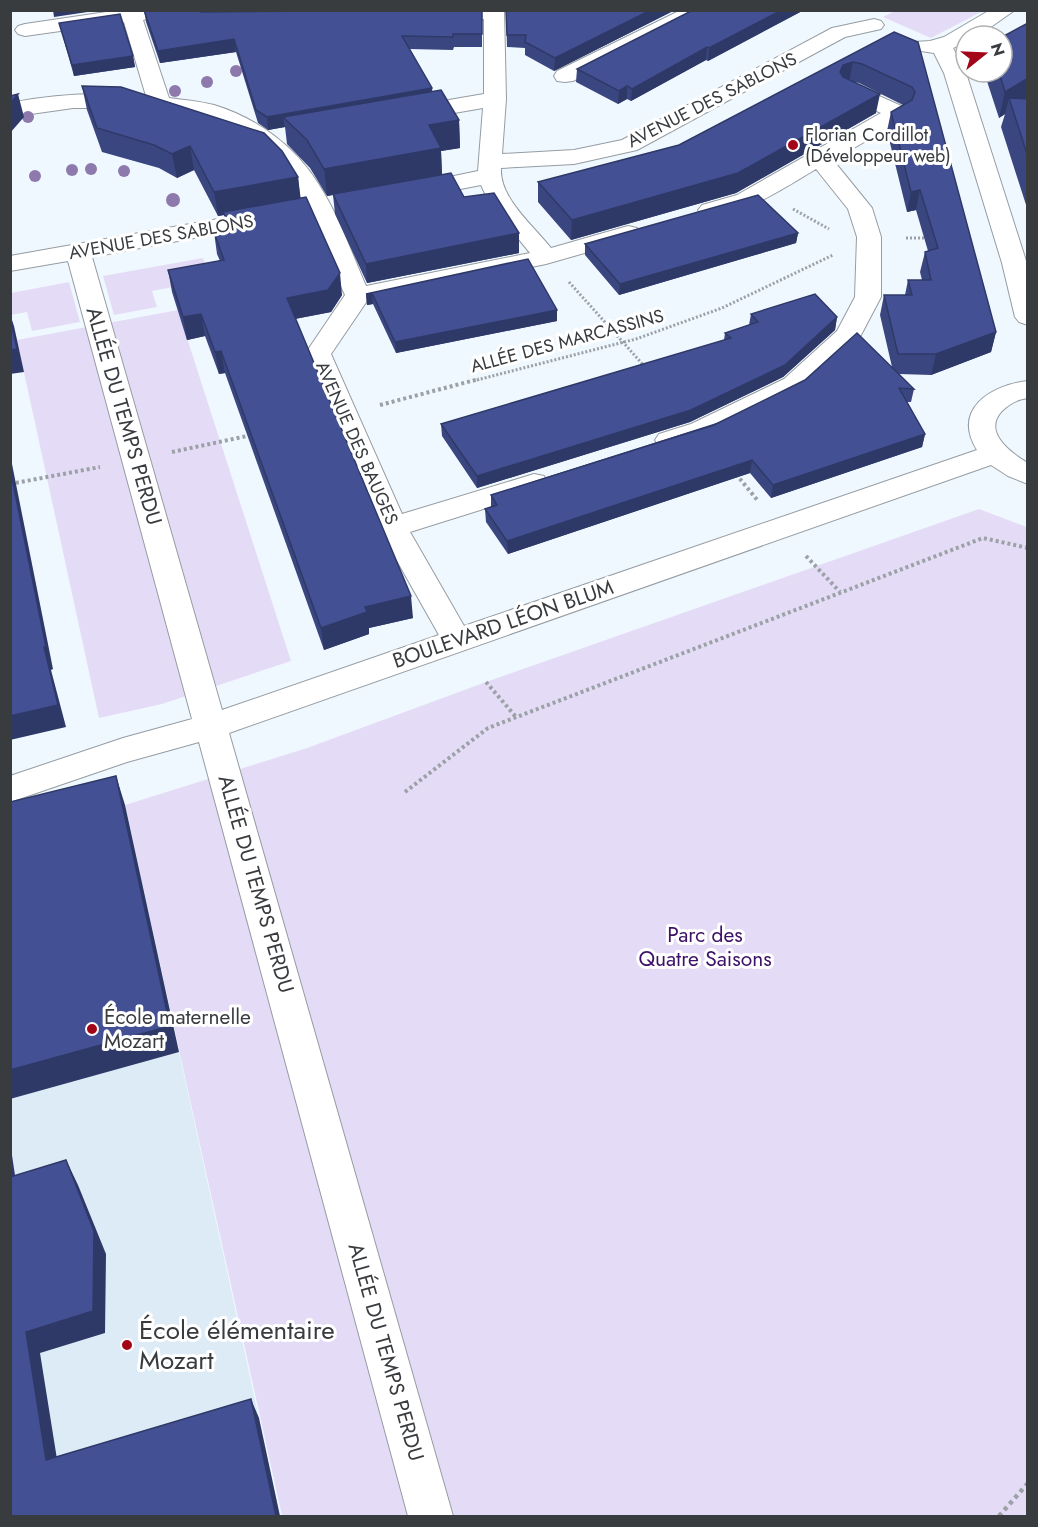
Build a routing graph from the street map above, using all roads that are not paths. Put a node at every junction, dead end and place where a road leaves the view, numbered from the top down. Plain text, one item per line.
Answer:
1 (168, 10) edge
2 (1005, 10) edge
3 (494, 12) edge
4 (689, 12) edge
5 (413, 14) edge
6 (132, 16) junction
7 (876, 18) edge
8 (25, 30) dead end
9 (942, 47) junction
10 (565, 76) dead end
11 (850, 90) edge
12 (495, 99) junction
13 (159, 103) junction
14 (10, 110) edge
15 (392, 117) edge
16 (288, 135) edge
17 (265, 139) junction
18 (820, 159) junction
19 (490, 169) junction
20 (386, 196) edge
21 (322, 200) junction
22 (690, 216) edge
23 (645, 229) edge
24 (78, 251) junction
25 (546, 257) junction
26 (1021, 263) edge
27 (10, 264) edge
28 (358, 295) junction
29 (1028, 317) edge
30 (1028, 389) edge
31 (644, 448) edge
32 (994, 454) junction
33 (1028, 475) edge
34 (553, 477) edge
35 (393, 527) junction
36 (456, 639) junction
37 (212, 726) junction
38 (10, 789) edge
39 (431, 1516) edge

1 - 6 street
2 - 9 street
3 - 5 street
3 - 12 street
4 - 10 street
6 - 8 street
6 - 13 street
7 - 9 street
7 - 19 street, AVENUE DES SABLONS
9 - 26 street
11 - 18 street
12 - 15 street
12 - 19 street
13 - 14 street
13 - 17 street
16 - 17 street
17 - 21 street
18 - 22 street
18 - 31 street
19 - 20 street, AVENUE DES SABLONS
19 - 25 street
21 - 24 street, AVENUE DES SABLONS
21 - 28 street
23 - 25 street
24 - 27 street, AVENUE DES SABLONS
24 - 37 street, ALLÉE DU TEMPS PERDU
25 - 28 street
26 - 29 street
28 - 35 street, AVENUE DES BAUGES
30 - 32 street
32 - 33 street
32 - 36 street, BOULEVARD LÉON BLUM
34 - 35 street
35 - 36 street, AVENUE DES BAUGES
36 - 37 street, BOULEVARD LÉON BLUM
37 - 38 street, BOULEVARD LÉON BLUM
37 - 39 street, ALLÉE DU TEMPS PERDU

